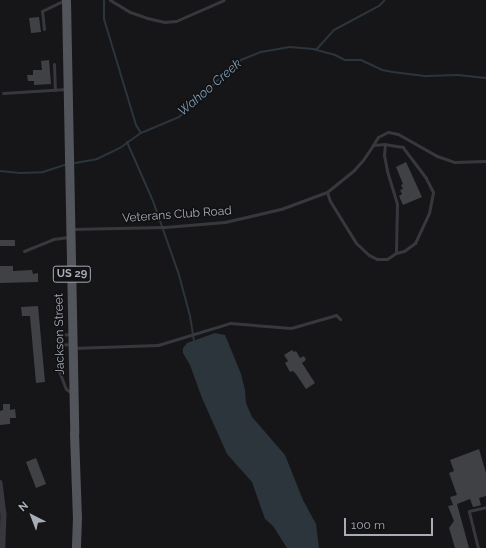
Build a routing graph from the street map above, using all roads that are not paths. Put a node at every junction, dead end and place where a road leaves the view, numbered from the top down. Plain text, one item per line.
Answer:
1 (66, 0) edge
2 (110, 0) edge
3 (224, 0) edge
4 (44, 29) dead end
5 (54, 64) dead end
6 (68, 89) junction
7 (55, 90) junction
8 (3, 93) dead end
9 (385, 144) junction
10 (373, 145) junction
11 (486, 161) edge
12 (327, 192) junction
13 (71, 233) junction
14 (24, 251) dead end
15 (396, 253) junction
16 (340, 319) dead end
17 (72, 334) junction
18 (58, 345) junction
19 (72, 346) junction
20 (73, 394) junction
21 (0, 487) edge
22 (486, 507) edge
23 (3, 548) edge
24 (76, 548) edge
25 (478, 548) edge

1 - 4 lane
1 - 6 main road, Jackson Street / US 29
2 - 3 lane
5 - 7 lane
6 - 7 lane
6 - 13 main road, Jackson Street / US 29
7 - 8 lane
9 - 10 lane
9 - 15 lane
9 - 15 lane
10 - 11 lane, Veterans Club Road
10 - 12 lane, Veterans Club Road
12 - 13 lane, Veterans Club Road
12 - 15 lane
13 - 14 lane, Veterans Club Road
13 - 17 main road, Jackson Street / US 29
16 - 19 lane
17 - 18 lane
17 - 19 main road, Jackson Street / US 29
18 - 19 lane
18 - 20 lane
19 - 20 main road, Jackson Street / US 29
20 - 24 main road, Jackson Street / US 29
21 - 23 street
22 - 25 lane

